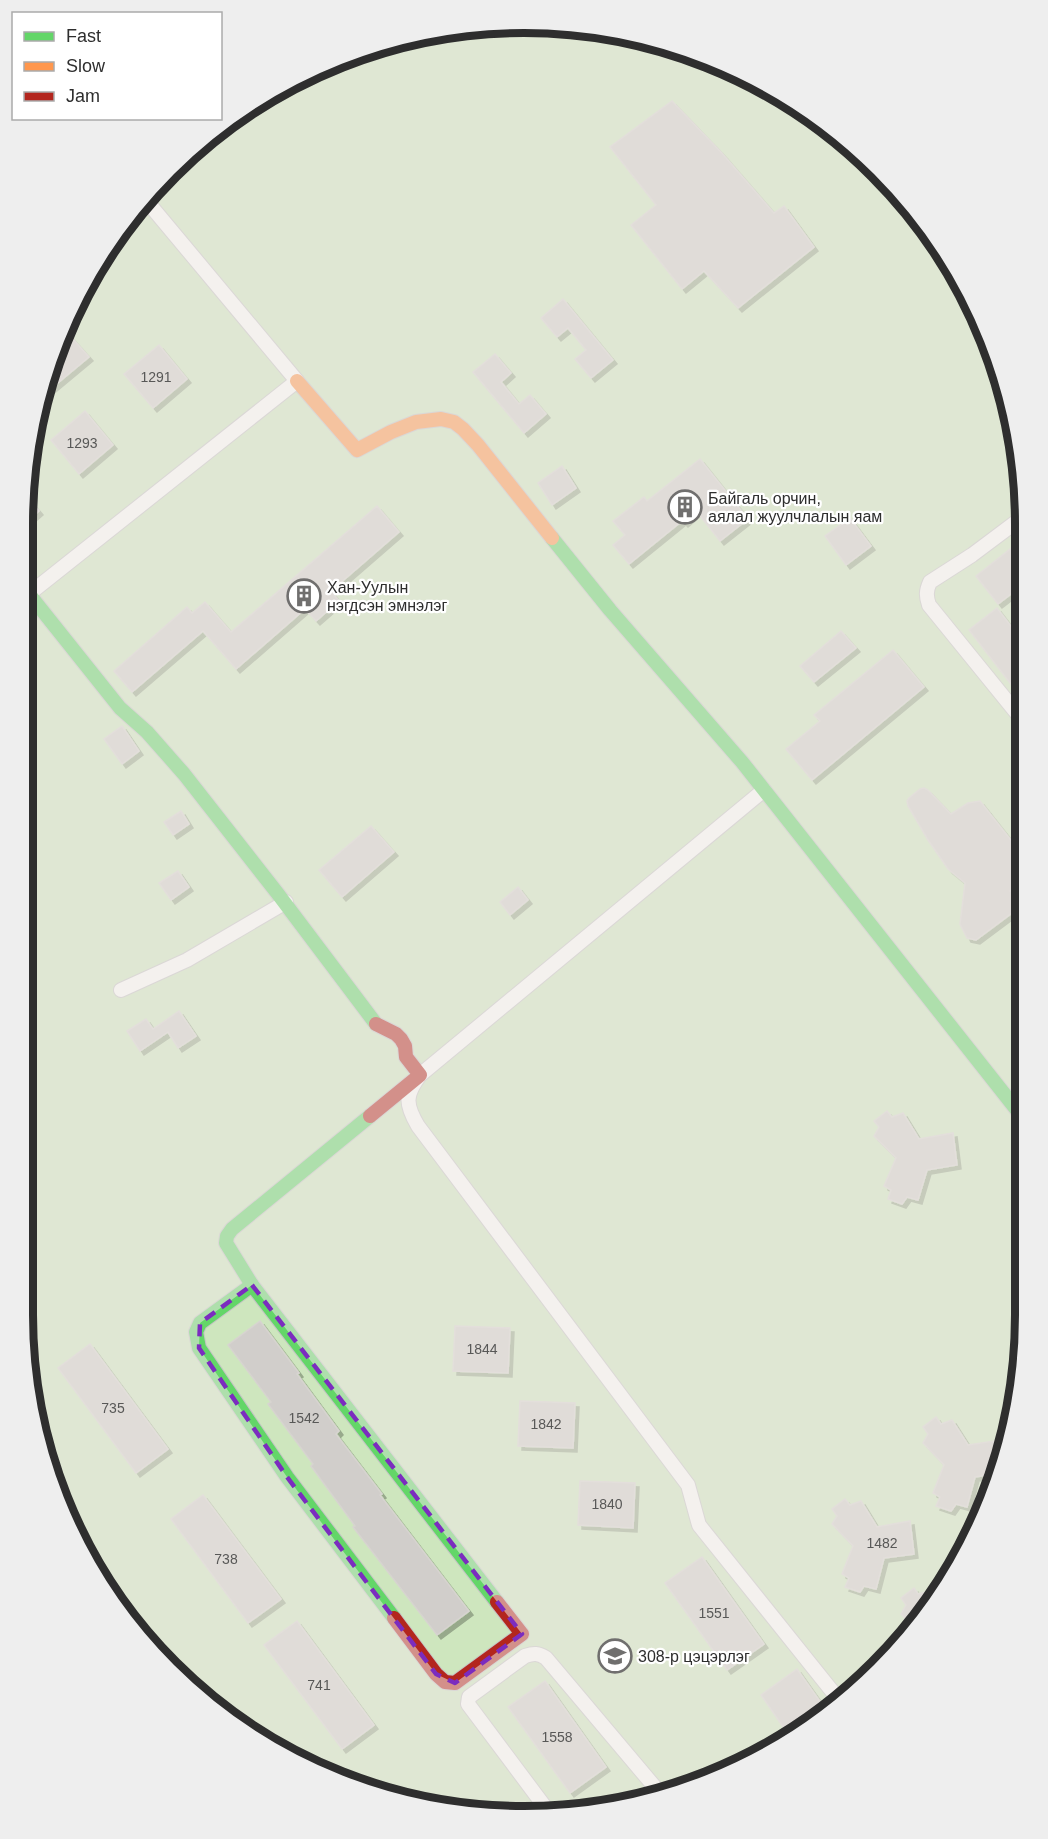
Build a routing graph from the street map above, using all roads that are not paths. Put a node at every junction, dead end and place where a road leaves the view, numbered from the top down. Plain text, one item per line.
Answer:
1 (151, 205) edge
2 (297, 381) junction
3 (1015, 523) edge
4 (33, 589) edge
5 (33, 603) edge
6 (1015, 711) edge
7 (764, 790) junction
8 (286, 902) junction
9 (121, 990) dead end
10 (420, 1075) junction
11 (1015, 1108) edge
12 (252, 1285) junction
13 (835, 1695) edge
14 (655, 1788) edge
15 (544, 1805) edge

1 - 2 street
2 - 4 street
2 - 7 street
3 - 6 street
5 - 8 street
7 - 10 street
7 - 11 street
8 - 9 street
8 - 10 street
10 - 12 street
10 - 13 street
12 - 12 street
14 - 15 street

